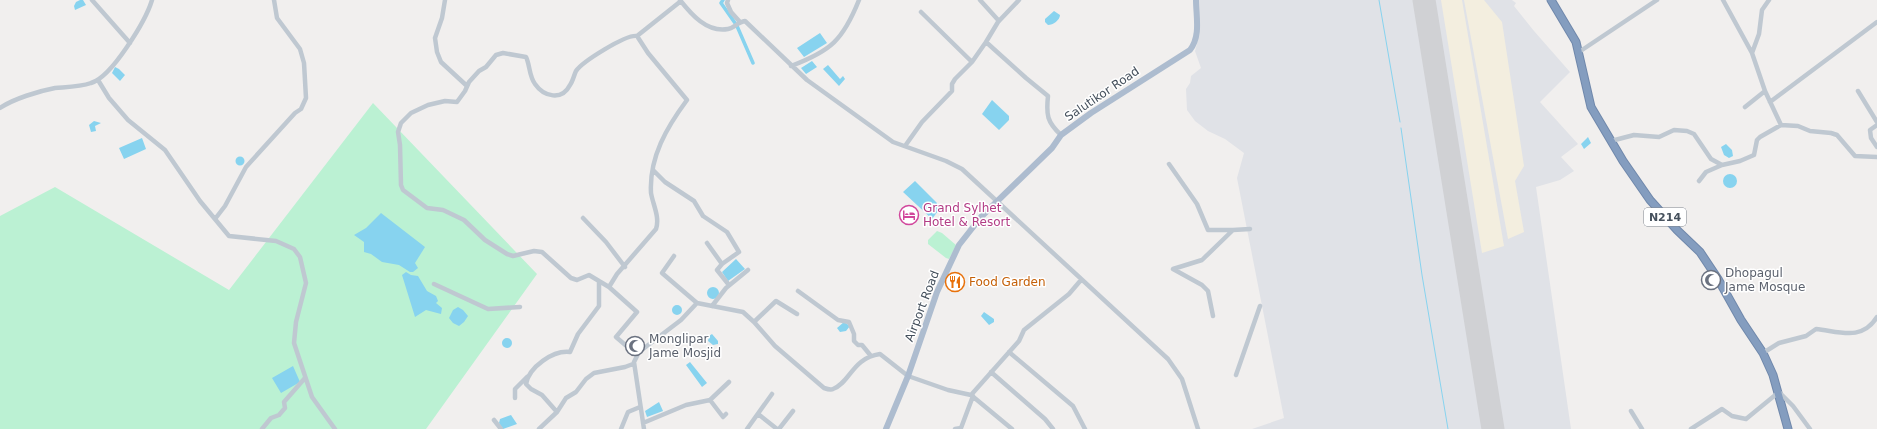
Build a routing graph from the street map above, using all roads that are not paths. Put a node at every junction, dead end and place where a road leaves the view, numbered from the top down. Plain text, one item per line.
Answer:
1 (92, 0) edge
2 (152, 0) edge
3 (274, 0) edge
4 (445, 0) edge
5 (681, 0) edge
6 (728, 0) edge
7 (859, 0) edge
8 (980, 0) edge
9 (1019, 0) edge
10 (1196, 0) edge
11 (1551, 0) edge
12 (1657, 0) edge
13 (1724, 0) edge
14 (1769, 0) edge
15 (921, 12) dead end
16 (999, 21) junction
17 (740, 22) junction
18 (1877, 22) edge
19 (637, 36) junction
20 (986, 42) junction
21 (130, 43) junction
22 (1579, 52) junction
23 (1752, 53) junction
24 (972, 62) junction
25 (791, 66) junction
26 (98, 80) junction
27 (467, 86) junction
28 (1765, 91) junction
29 (1858, 91) dead end
30 (1770, 102) junction
31 (1745, 107) dead end
32 (0, 108) edge
33 (1877, 122) edge
34 (1782, 125) junction
35 (1877, 126) edge
36 (1061, 135) junction
37 (1612, 141) junction
38 (905, 146) junction
39 (1877, 147) edge
40 (1877, 157) edge
41 (1169, 164) dead end
42 (1722, 165) junction
43 (653, 170) junction
44 (1699, 181) dead end
45 (996, 202) junction
46 (583, 218) dead end
47 (215, 219) junction
48 (1250, 229) dead end
49 (1233, 230) junction
50 (707, 243) dead end
51 (674, 256) dead end
52 (722, 264) junction
53 (625, 266) junction
54 (748, 270) dead end
55 (1081, 280) junction
56 (598, 281) junction
57 (434, 284) dead end
58 (729, 285) junction
59 (610, 287) junction
60 (798, 291) dead end
61 (697, 303) junction
62 (712, 306) junction
63 (1260, 306) dead end
64 (520, 307) dead end
65 (797, 314) dead end
66 (1213, 316) dead end
67 (1877, 317) edge
68 (754, 322) junction
69 (1009, 352) junction
70 (1763, 353) junction
71 (637, 355) junction
72 (871, 356) junction
73 (633, 364) junction
74 (991, 372) junction
75 (1236, 375) dead end
76 (908, 376) junction
77 (527, 377) junction
78 (305, 378) junction
79 (729, 382) dead end
80 (1779, 392) junction
81 (772, 394) dead end
82 (972, 396) junction
83 (515, 398) dead end
84 (710, 400) junction
85 (640, 407) junction
86 (793, 411) dead end
87 (1631, 411) dead end
88 (557, 412) junction
89 (726, 414) dead end
90 (758, 414) junction
91 (494, 420) dead end
92 (643, 423) junction
93 (262, 429) edge
94 (335, 429) edge
95 (501, 429) edge
96 (539, 429) edge
97 (622, 429) edge
98 (644, 429) edge
99 (747, 429) edge
100 (778, 429) edge
101 (886, 429) edge
102 (955, 429) edge
103 (1012, 429) edge
104 (1053, 429) edge
105 (1085, 429) edge
106 (1198, 429) edge
107 (1642, 429) edge
108 (1691, 429) edge
109 (1788, 429) edge
110 (1810, 429) edge

1 - 21 street
2 - 21 street
3 - 47 street
4 - 27 street
5 - 17 street
5 - 19 street
6 - 17 street
7 - 25 street
8 - 16 street
9 - 16 street
10 - 36 main road, Salutikor Road
11 - 22 highway, N214
12 - 22 street
13 - 23 street
14 - 23 street
15 - 24 street
16 - 20 street
17 - 25 street
18 - 30 street
19 - 27 street
19 - 43 street
20 - 24 street
20 - 36 street
21 - 26 street
22 - 37 highway, N214
23 - 28 street
24 - 38 street
25 - 38 street
26 - 32 street
26 - 47 street
27 - 56 street
28 - 30 street
28 - 31 street
29 - 33 street
30 - 34 street
34 - 40 street
34 - 42 street
35 - 39 street
36 - 45 main road, Salutikor Road
37 - 42 street
37 - 70 highway, N214
38 - 45 street
41 - 49 street
42 - 44 street
43 - 52 street
43 - 53 street
45 - 55 street
45 - 76 main road, Airport Road
46 - 53 street
47 - 78 street
48 - 49 street
49 - 66 street
50 - 52 street
51 - 61 street
52 - 58 street
53 - 59 street
54 - 58 street
55 - 69 street
55 - 106 street
56 - 59 street
56 - 77 street
57 - 64 street
58 - 62 street
59 - 71 street
60 - 72 street
61 - 62 street
61 - 71 street
62 - 68 street
63 - 75 street
65 - 68 street
67 - 70 street
68 - 72 street
69 - 74 street
69 - 105 street
70 - 80 highway, N214
71 - 73 street
72 - 76 street
73 - 85 street
73 - 88 street
74 - 82 street
74 - 104 street
76 - 82 street
76 - 101 main road, Airport Road
77 - 83 street
77 - 88 street
78 - 93 street
78 - 94 street
79 - 84 street
80 - 108 street
80 - 109 highway, N214
80 - 110 street
81 - 90 street
82 - 102 street
82 - 103 street
84 - 89 street
84 - 92 street
85 - 92 street
85 - 97 street
86 - 100 street
87 - 107 street
88 - 96 street
90 - 99 street
90 - 100 street
91 - 95 street
92 - 98 street

